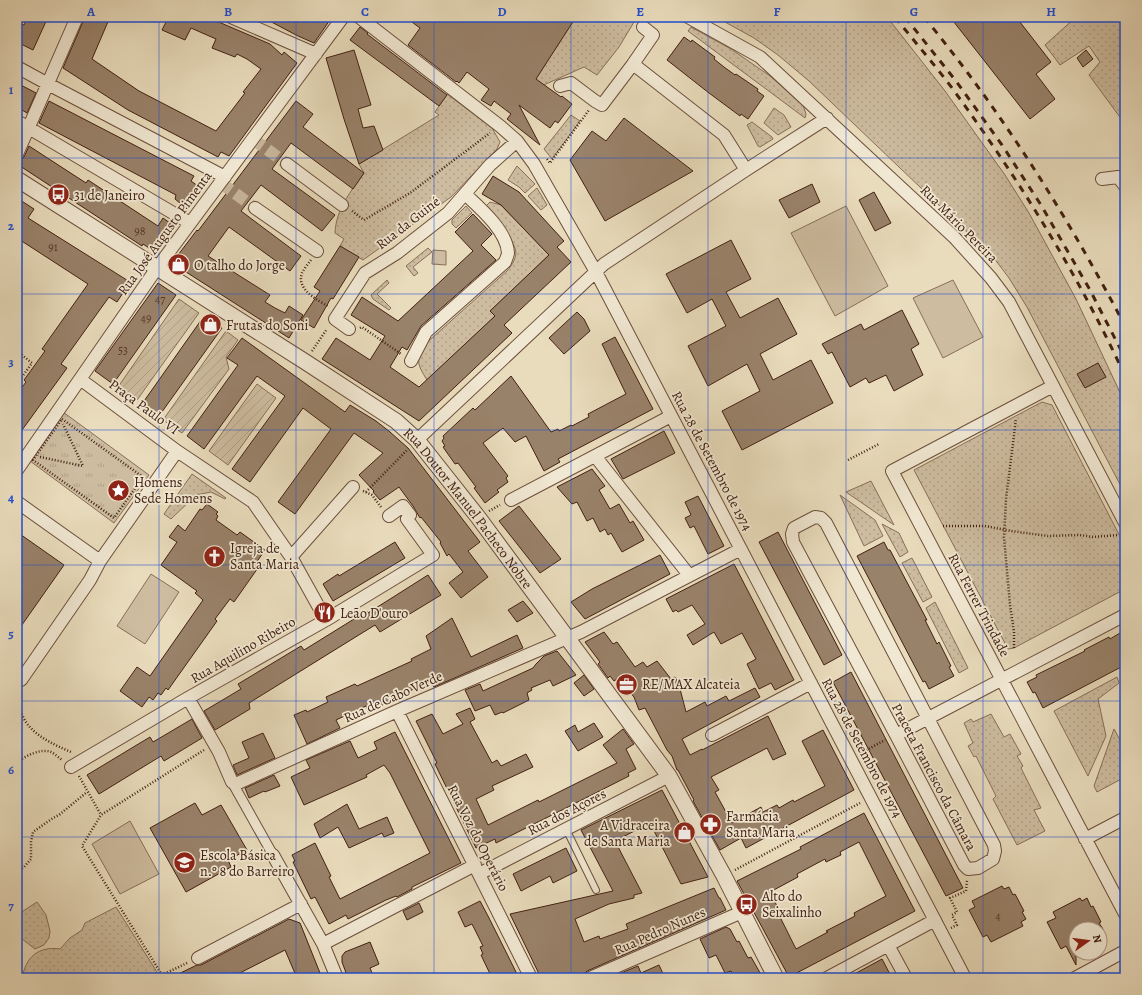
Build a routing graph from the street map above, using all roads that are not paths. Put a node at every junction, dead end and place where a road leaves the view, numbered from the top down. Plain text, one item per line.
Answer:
1 (77, 17) edge
2 (231, 17) edge
3 (343, 17) edge
4 (359, 17) edge
5 (688, 17) edge
6 (643, 27) dead end
7 (316, 54) junction
8 (633, 64) junction
9 (17, 67) edge
10 (48, 84) junction
11 (560, 86) dead end
12 (827, 118) junction
13 (17, 121) edge
14 (29, 128) junction
15 (517, 141) junction
16 (17, 154) edge
17 (288, 164) tunnel mouth
18 (746, 170) junction
19 (225, 177) junction
20 (17, 179) edge
21 (1102, 179) dead end
22 (1125, 186) edge
23 (466, 194) junction
24 (342, 205) road end
25 (255, 208) tunnel mouth
26 (190, 223) junction
27 (317, 251) road end
28 (157, 268) junction
29 (596, 272) junction
30 (348, 329) road end
31 (411, 361) road end
32 (80, 379) junction
33 (1053, 386) junction
34 (671, 416) junction
35 (417, 440) junction
36 (177, 451) junction
37 (594, 456) junction
38 (17, 470) edge
39 (353, 487) dead end
40 (511, 500) road end
41 (17, 502) edge
42 (389, 516) dead end
43 (1125, 523) edge
44 (741, 549) junction
45 (290, 557) junction
46 (100, 561) junction
47 (689, 575) junction
48 (1125, 615) edge
49 (326, 620) junction
50 (566, 638) junction
51 (19, 678) edge
52 (1002, 680) junction
53 (811, 683) junction
54 (188, 698) junction
55 (397, 711) junction
56 (927, 717) junction
57 (896, 734) junction
58 (712, 735) dead end
59 (71, 767) dead end
60 (668, 776) junction
61 (232, 782) junction
62 (1125, 818) edge
63 (566, 829) junction
64 (1085, 839) junction
65 (273, 856) joint
66 (477, 869) junction
67 (596, 890) dead end
68 (301, 904) junction
69 (742, 912) junction
70 (1125, 914) edge
71 (935, 920) junction
72 (323, 944) junction
73 (888, 945) junction
74 (1125, 951) edge
75 (198, 958) road end
76 (337, 978) edge
77 (531, 978) edge
78 (590, 978) edge
79 (776, 978) edge
80 (827, 978) edge
81 (906, 978) edge
82 (965, 978) edge
83 (1075, 978) edge

1 - 10 street
2 - 7 street
3 - 7 street, Rua José Augusto Pimenta
4 - 15 street, Rua 28 de Setembro de 1974
5 - 12 street, Rua Mário Pereira
6 - 8 street
7 - 19 street, Rua José Augusto Pimenta
8 - 11 street
8 - 18 street
9 - 10 street
10 - 14 street
10 - 19 street
12 - 18 street
12 - 33 street, Rua Mário Pereira
13 - 14 street
14 - 16 street
14 - 26 street
15 - 23 street, Rua da Guiné
15 - 29 street, Rua 28 de Setembro de 1974
17 - 24 street
18 - 29 street
19 - 26 street, Rua José Augusto Pimenta
20 - 28 street, Rua Doutor Manuel Pacheco Nobre
21 - 22 street
23 - 30 street, Rua da Guiné
23 - 31 street
25 - 27 street
26 - 28 street, Rua José Augusto Pimenta
28 - 32 street, Rua José Augusto Pimenta
28 - 35 street, Rua Doutor Manuel Pacheco Nobre
29 - 34 street, Rua 28 de Setembro de 1974
29 - 35 street
32 - 36 street, Praça Paulo VI
32 - 38 street, Rua José Augusto Pimenta
33 - 43 street, Rua Mário Pereira
33 - 52 street, Rua Ferrer Trindade
34 - 37 street
34 - 44 street, Rua 28 de Setembro de 1974
35 - 50 street, Rua Doutor Manuel Pacheco Nobre
36 - 45 street
36 - 46 street, Praça Paulo VI
37 - 40 street
37 - 47 street
39 - 45 street
41 - 46 street
42 - 49 street, Rua Aquilino Ribeiro
44 - 47 street, Rua de Cabo Verde
44 - 53 street, Rua 28 de Setembro de 1974
45 - 49 street
46 - 51 street, Praça Paulo VI
47 - 50 street, Rua de Cabo Verde
48 - 52 street
49 - 54 street, Rua Aquilino Ribeiro
50 - 55 street, Rua de Cabo Verde
50 - 60 street, Rua Doutor Manuel Pacheco Nobre
52 - 56 street
52 - 64 street, Rua Ferrer Trindade
53 - 58 street
53 - 71 street, Rua 28 de Setembro de 1974
54 - 59 street
54 - 61 street, Rua Aquilino Ribeiro
55 - 61 street, Rua de Cabo Verde
55 - 66 street, Rua Voz do Operário
56 - 57 street
56 - 57 street, Praceta Francisco da Câmara
56 - 57 street, Praceta Francisco da Câmara
60 - 63 street, Rua dos Açores
60 - 69 street, Rua Doutor Manuel Pacheco Nobre
61 - 65 street, Rua Aquilino Ribeiro
62 - 64 street
63 - 66 street, Rua dos Açores
63 - 67 lane
64 - 70 street, Rua Ferrer Trindade
65 - 68 street, Rua Aquilino Ribeiro
66 - 72 street, Rua dos Açores
66 - 77 street, Rua Voz do Operário
68 - 72 street, Rua Aquilino Ribeiro
68 - 75 street
69 - 78 street, Rua Pedro Nunes
69 - 79 street, Rua Doutor Manuel Pacheco Nobre
71 - 73 street
71 - 82 street, Rua 28 de Setembro de 1974
72 - 76 street, Rua Aquilino Ribeiro
73 - 80 street
73 - 81 street
74 - 83 street

